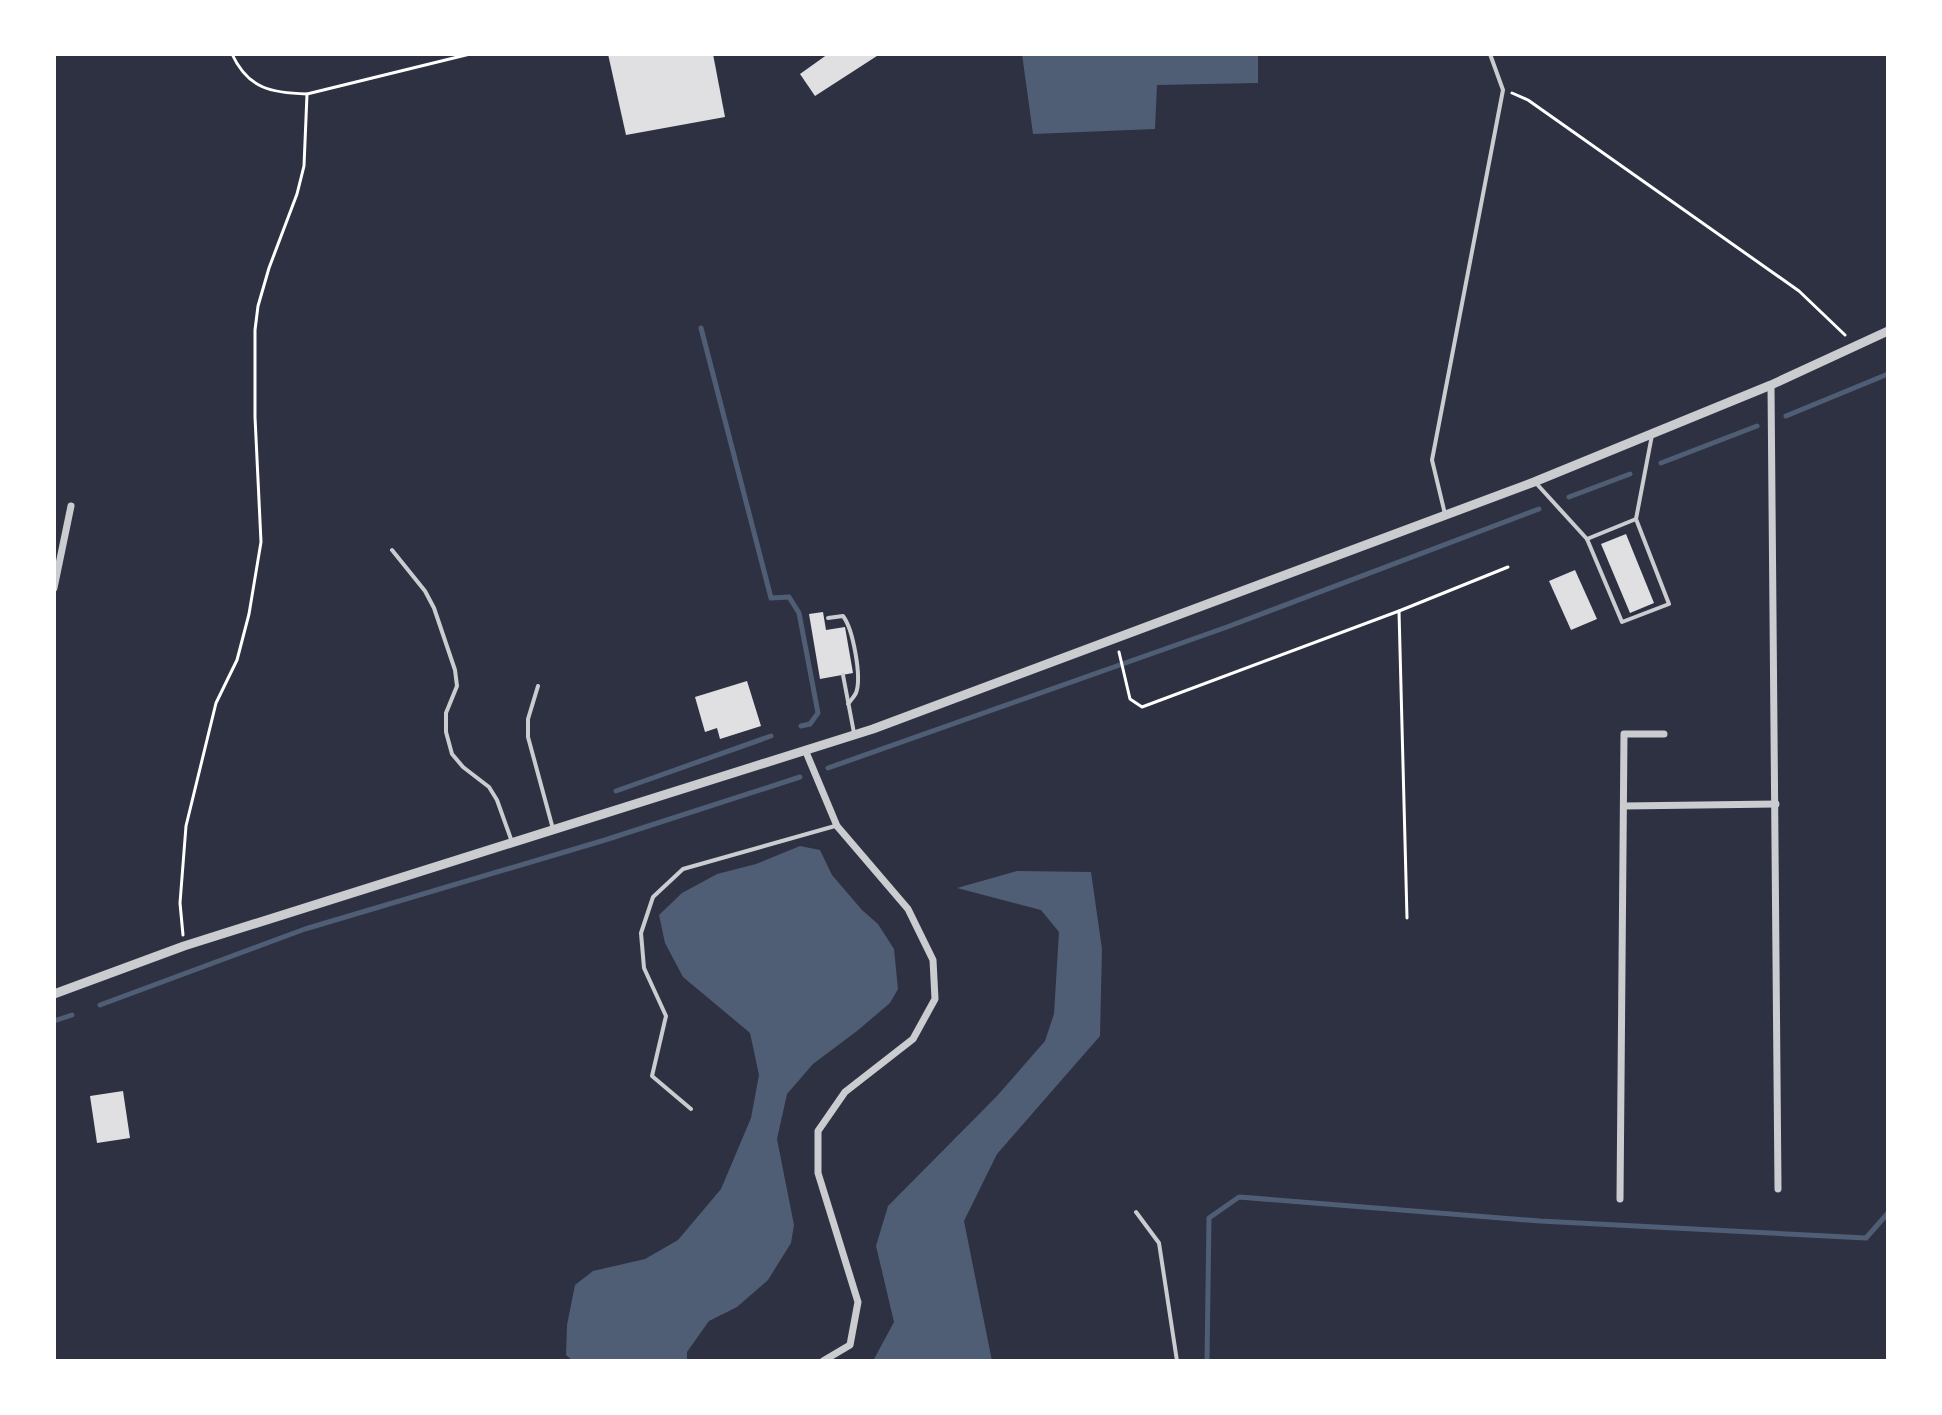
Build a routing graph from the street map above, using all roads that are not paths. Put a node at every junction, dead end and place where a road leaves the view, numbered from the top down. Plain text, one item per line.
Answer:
1 (1490, 54) edge
2 (1888, 331) edge
3 (1771, 385) junction
4 (1653, 433) junction
5 (1534, 482) junction
6 (71, 506) dead end
7 (1445, 514) junction
8 (1636, 519) junction
9 (1587, 539) junction
10 (392, 550) dead end
11 (54, 588) edge
12 (828, 618) dead end
13 (843, 675) dead end
14 (538, 686) dead end
15 (848, 704) junction
16 (1664, 734) dead end
17 (855, 736) junction
18 (806, 752) junction
19 (1776, 804) junction
20 (1624, 806) junction
21 (837, 826) junction
22 (553, 829) junction
23 (512, 842) junction
24 (54, 994) edge
25 (691, 1109) dead end
26 (1778, 1189) dead end
27 (1620, 1199) dead end
28 (1136, 1212) dead end
29 (823, 1361) edge
30 (1177, 1361) edge

1 - 7 lane
2 - 3 street
3 - 4 street
3 - 19 street
4 - 5 street
4 - 8 lane
5 - 7 street
5 - 9 lane
6 - 11 street
7 - 17 street
8 - 9 lane
8 - 9 lane
10 - 23 lane
12 - 15 lane
13 - 15 lane
14 - 22 lane
15 - 17 lane
16 - 20 street
17 - 18 street
18 - 21 street
18 - 22 street
19 - 20 street
19 - 26 street
20 - 27 street
21 - 25 lane
21 - 29 street
22 - 23 street
23 - 24 street
28 - 30 lane

